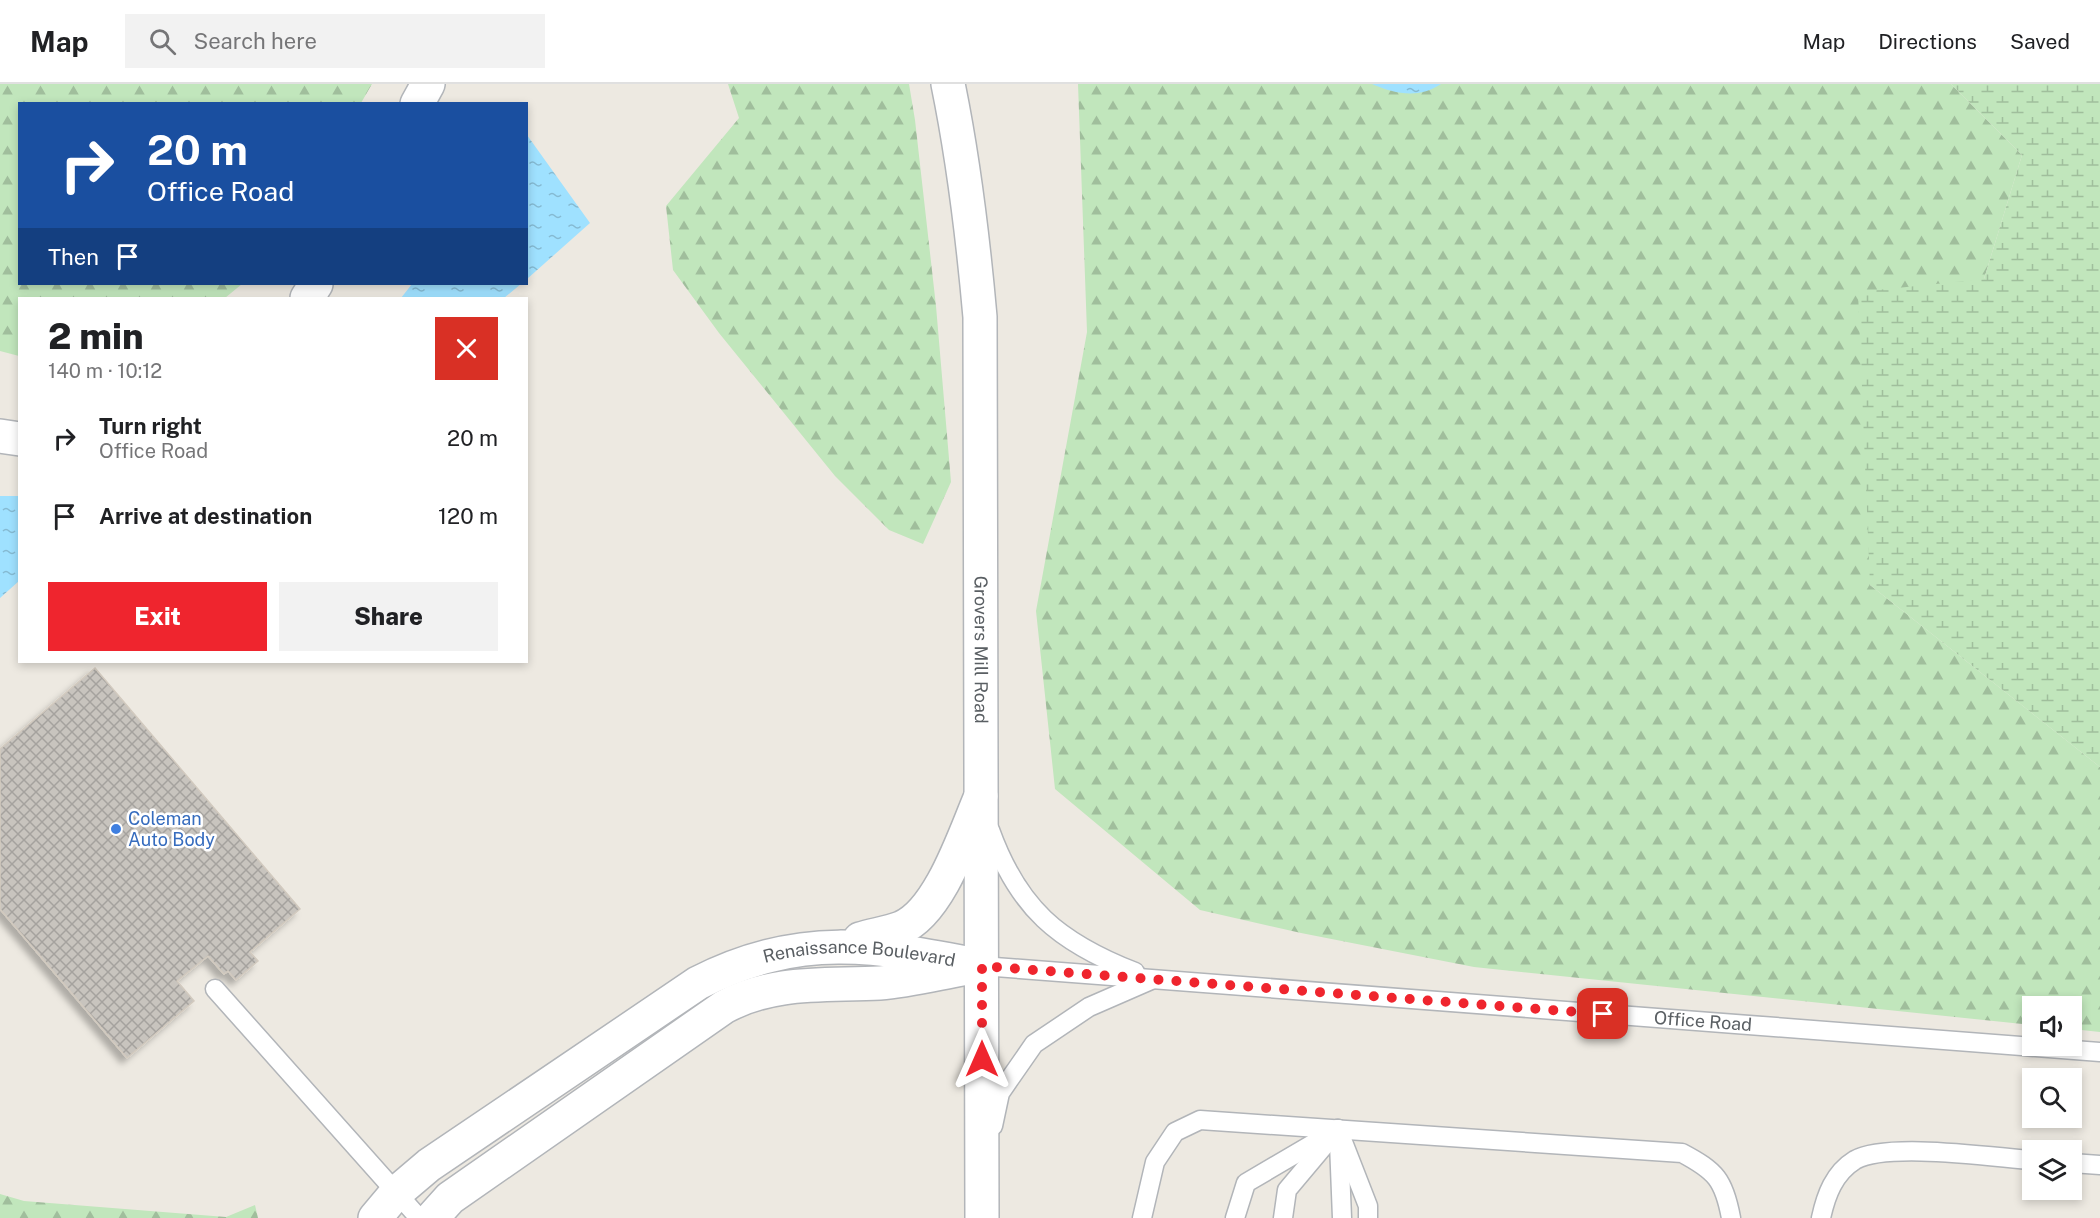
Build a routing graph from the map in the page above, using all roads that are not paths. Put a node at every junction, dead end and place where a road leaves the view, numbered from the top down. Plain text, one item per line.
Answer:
1 (428, 84) edge
2 (948, 84) edge
3 (418, 102) edge
4 (0, 436) edge
5 (18, 439) edge
6 (981, 802) junction
7 (835, 945) junction
8 (982, 966) junction
9 (1153, 980) junction
10 (215, 989) dead end
11 (2100, 1052) edge
12 (1338, 1129) junction
13 (2022, 1159) edge
14 (2082, 1164) edge
15 (2100, 1165) edge
16 (982, 1175) junction
17 (396, 1193) junction
18 (375, 1218) edge
19 (418, 1218) edge
20 (432, 1218) edge
21 (982, 1218) edge
22 (1143, 1218) edge
23 (1235, 1218) edge
24 (1283, 1218) edge
25 (1342, 1218) edge
26 (1368, 1218) edge
27 (1731, 1218) edge
28 (1821, 1218) edge

1 - 3 street
2 - 6 street, Grovers Mill Road
4 - 5 street
6 - 7 street
6 - 8 street, Grovers Mill Road
6 - 9 lane
7 - 8 street, Renaissance Boulevard
7 - 17 street, Renaissance Boulevard
8 - 9 lane, Office Road
8 - 16 street, Grovers Mill Road
8 - 20 street, Renaissance Boulevard
9 - 11 lane, Office Road
9 - 16 lane
10 - 17 lane
12 - 22 lane
12 - 23 lane
12 - 24 lane
12 - 25 lane
12 - 26 lane
12 - 27 lane
13 - 28 lane
14 - 15 lane
16 - 21 street, Grovers Mill Road
17 - 18 street, Renaissance Boulevard
17 - 19 lane

